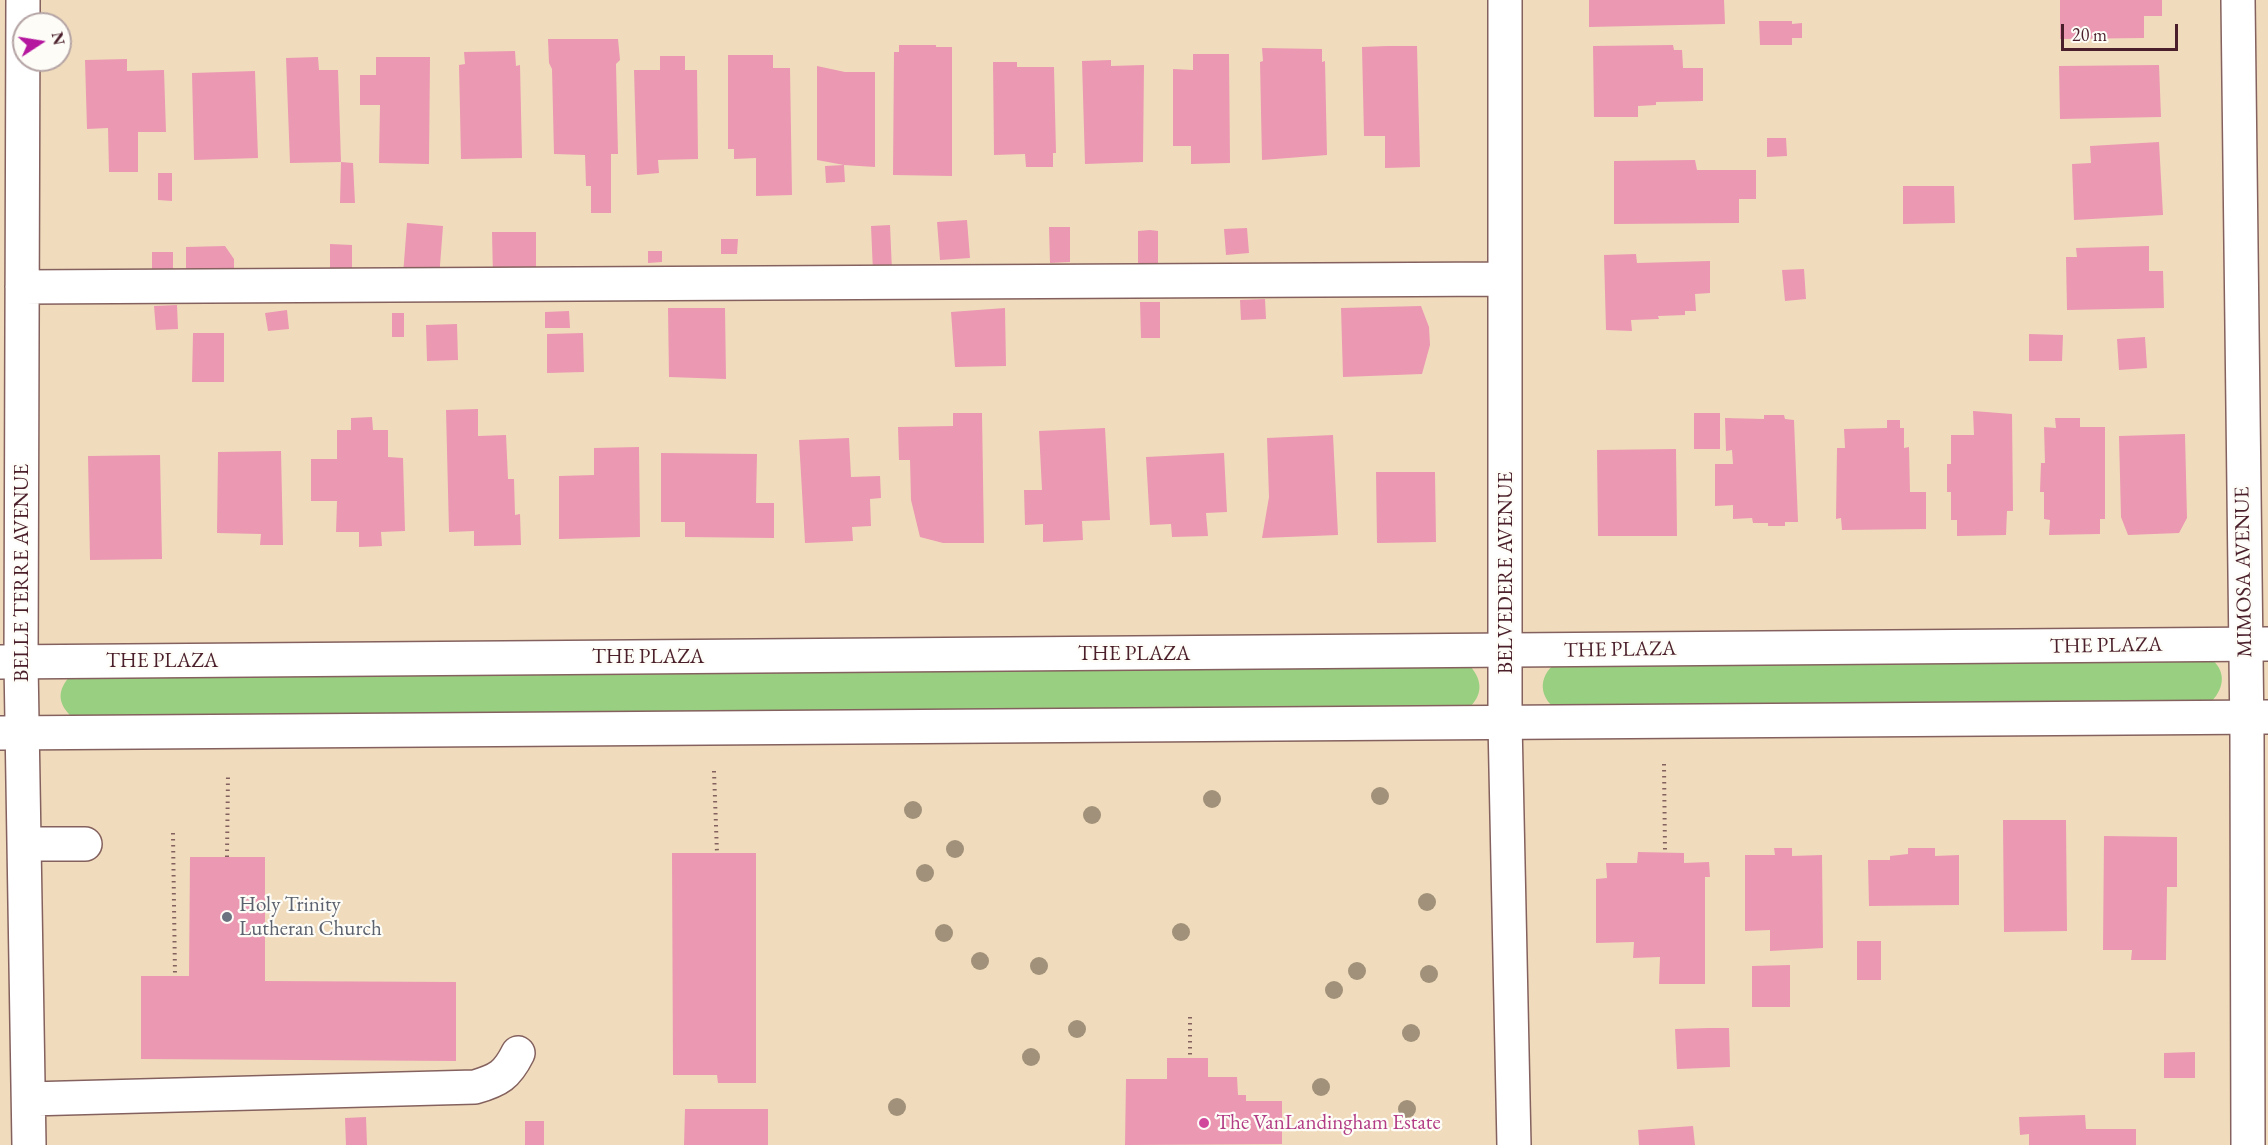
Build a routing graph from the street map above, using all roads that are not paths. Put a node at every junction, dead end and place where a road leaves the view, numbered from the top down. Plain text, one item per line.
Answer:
1 (23, 0) edge
2 (1505, 0) edge
3 (2238, 0) edge
4 (1505, 279) junction
5 (22, 287) junction
6 (2256, 645) edge
7 (1506, 651) junction
8 (10, 662) edge
9 (2257, 717) edge
10 (1505, 722) junction
11 (11, 733) edge
12 (24, 844) junction
13 (85, 844) dead end
14 (518, 1053) dead end
15 (2258, 1095) edge
16 (29, 1099) junction
17 (29, 1145) edge
18 (1514, 1145) edge
19 (2248, 1145) edge

1 - 5 main road, BELLE TERRE AVENUE
2 - 4 main road, BELVEDERE AVENUE
3 - 6 main road, MIMOSA AVENUE
4 - 5 main road
4 - 7 main road, BELVEDERE AVENUE
5 - 8 main road, BELLE TERRE AVENUE
6 - 7 main road, THE PLAZA
6 - 9 main road, MIMOSA AVENUE
7 - 8 main road, THE PLAZA
7 - 10 main road, BELVEDERE AVENUE
8 - 11 main road, BELLE TERRE AVENUE
9 - 10 main road
9 - 15 main road, MIMOSA AVENUE
10 - 11 main road
10 - 18 main road, BELVEDERE AVENUE
11 - 12 main road, BELLE TERRE AVENUE
12 - 13 main road
12 - 16 main road, BELLE TERRE AVENUE
14 - 16 main road
15 - 19 main road, MIMOSA AVENUE
16 - 17 main road, BELLE TERRE AVENUE

